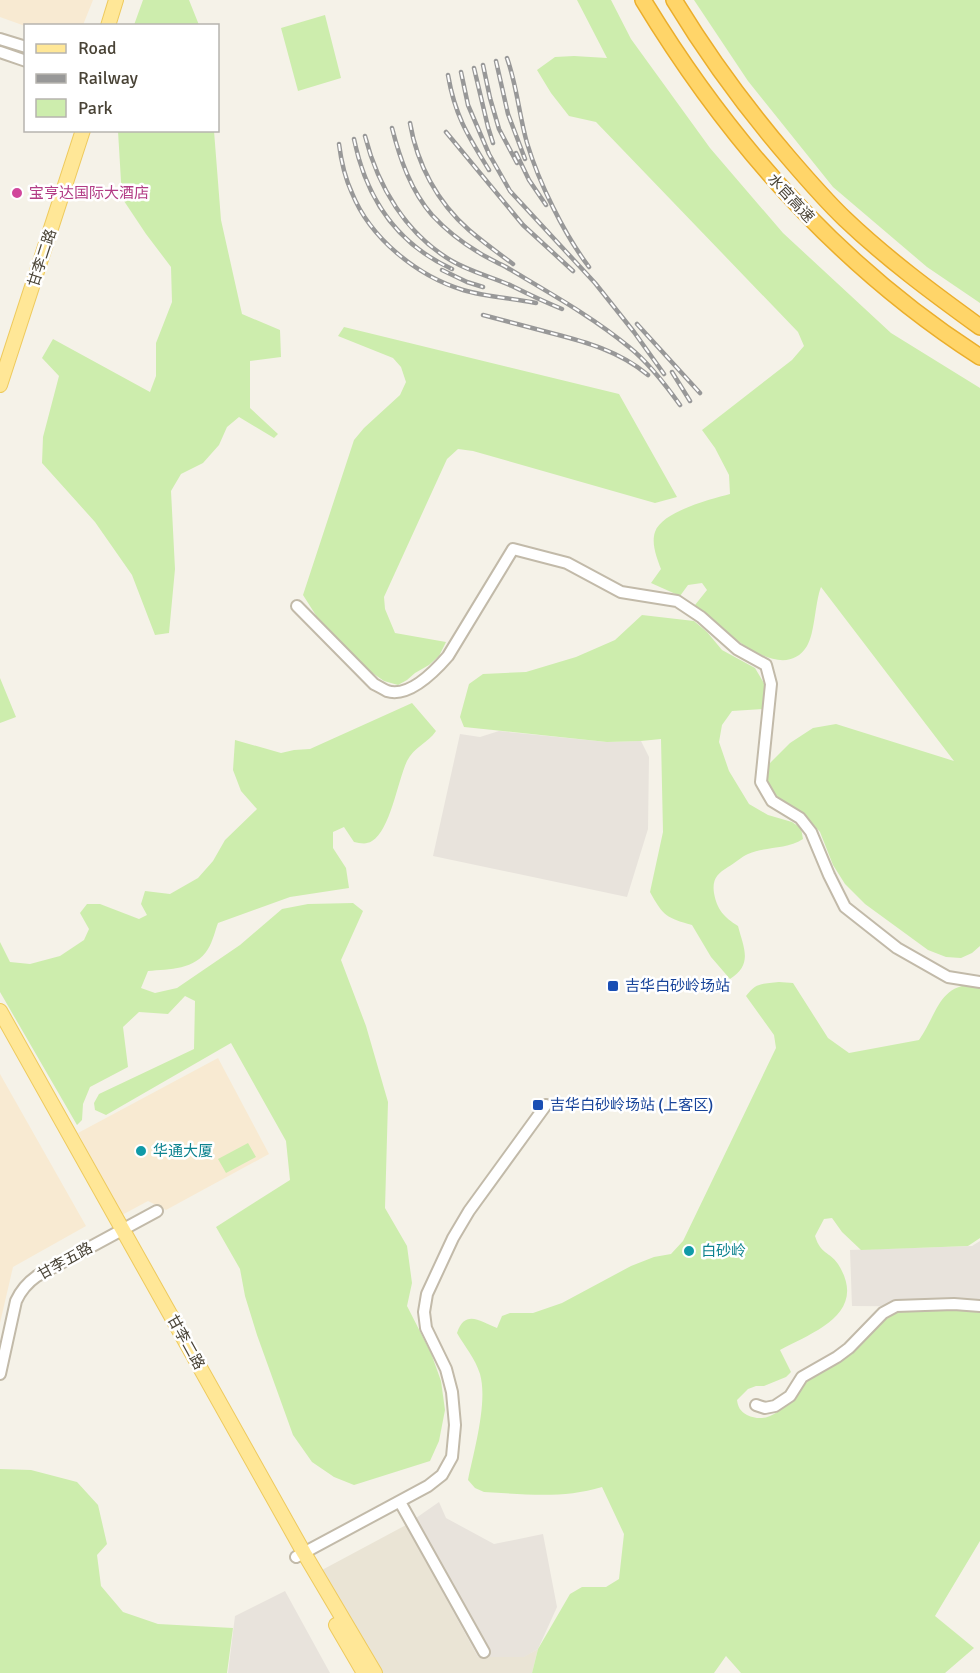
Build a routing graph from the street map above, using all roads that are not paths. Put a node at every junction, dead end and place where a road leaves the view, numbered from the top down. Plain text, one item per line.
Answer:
1 (116, 0) edge
2 (125, 0) edge
3 (643, 0) edge
4 (674, 0) edge
5 (109, 24) edge
6 (118, 24) edge
7 (0, 39) edge
8 (24, 46) edge
9 (0, 52) edge
10 (24, 60) edge
11 (73, 132) edge
12 (82, 132) edge
13 (980, 327) edge
14 (0, 355) edge
15 (980, 357) edge
16 (0, 385) edge
17 (297, 606) dead end
18 (980, 982) edge
19 (1, 1025) edge
20 (546, 1105) dead end
21 (156, 1211) dead end
22 (119, 1231) junction
23 (980, 1306) edge
24 (0, 1374) edge
25 (756, 1405) dead end
26 (399, 1502) junction
27 (300, 1555) junction
28 (484, 1652) dead end
29 (364, 1673) edge
30 (375, 1673) edge

1 - 5 main road
2 - 6 main road
3 - 15 highway, 水官高速
4 - 13 highway, 水官高速
7 - 8 street
9 - 10 street
11 - 14 main road, 甘李二路
12 - 16 main road, 甘李二路
17 - 18 street
19 - 22 main road, 甘李二路
20 - 26 street
21 - 22 street, 甘李五路
22 - 24 street, 甘李五路
22 - 27 main road, 甘李二路
23 - 25 street
26 - 27 street
26 - 28 street
27 - 29 main road, 甘李二路
27 - 30 main road, 甘李二路

